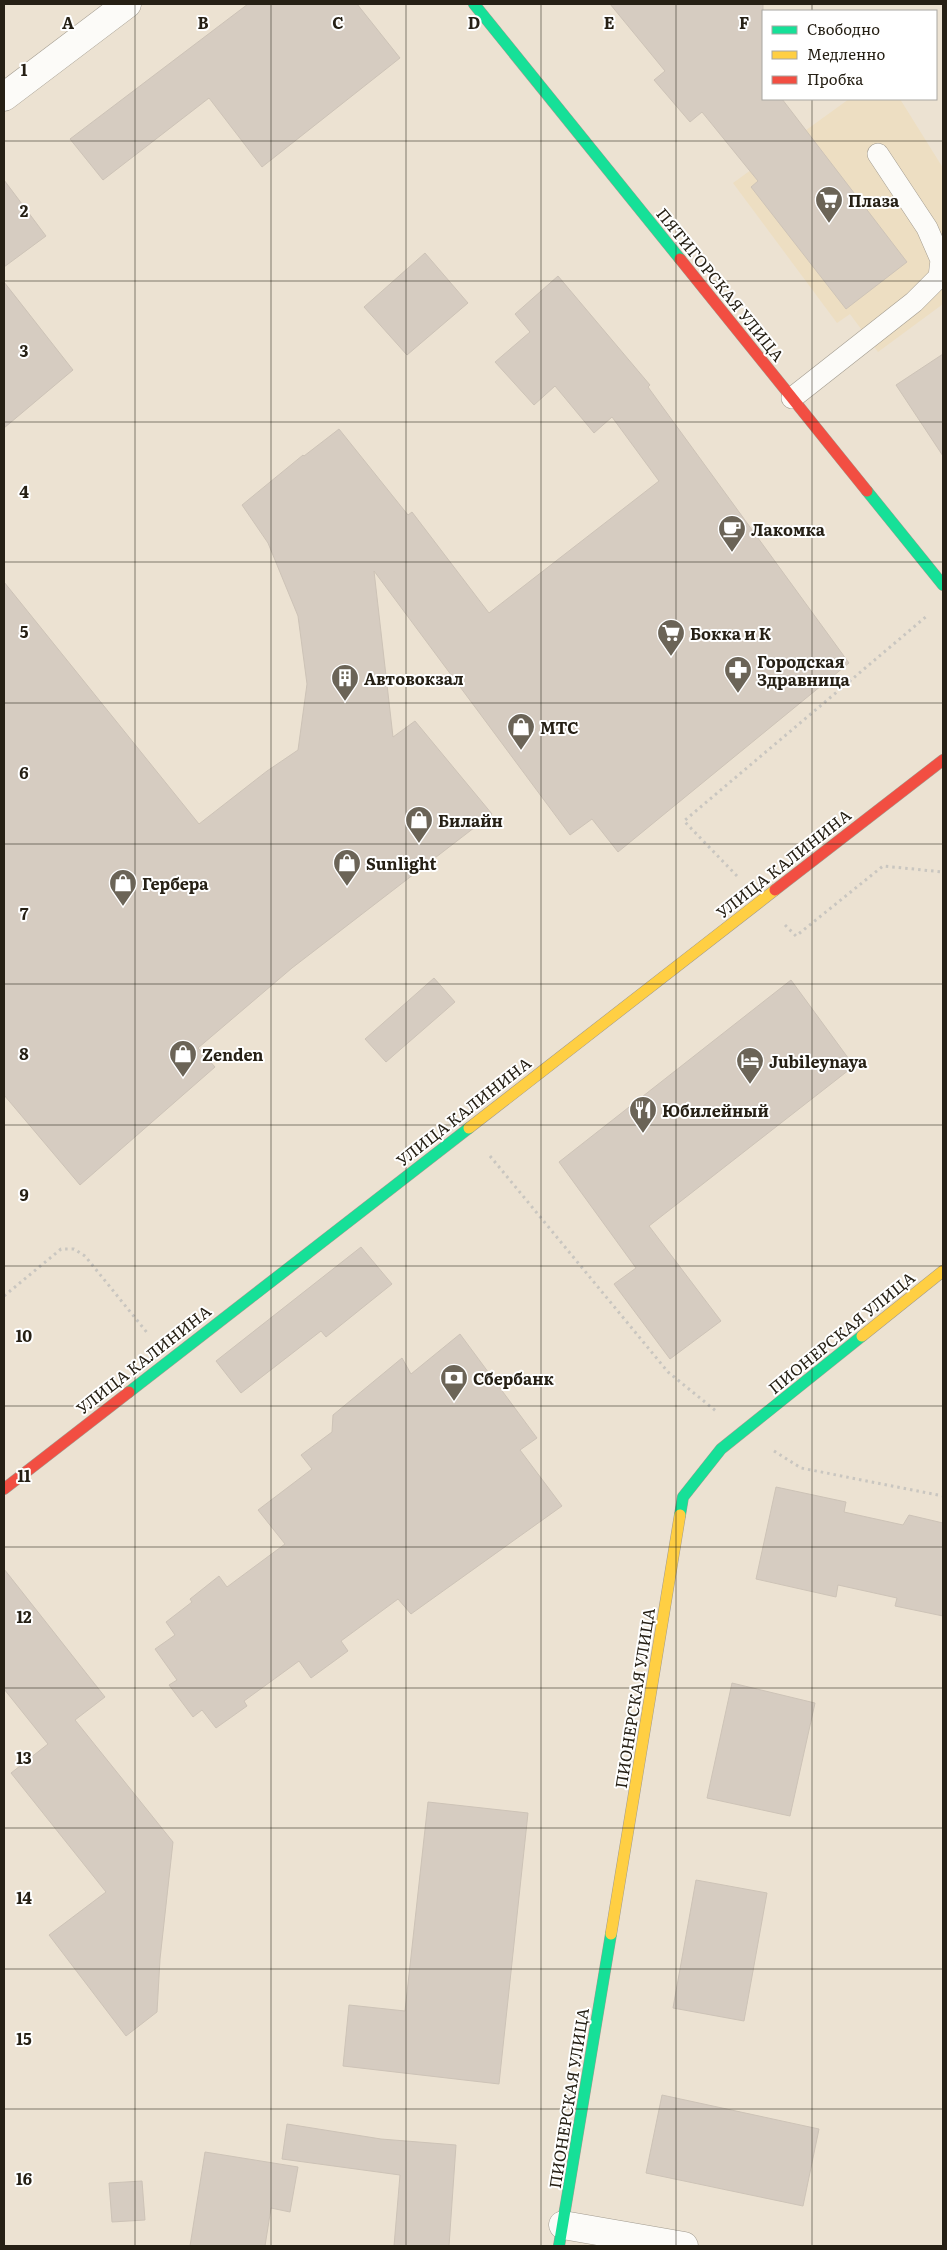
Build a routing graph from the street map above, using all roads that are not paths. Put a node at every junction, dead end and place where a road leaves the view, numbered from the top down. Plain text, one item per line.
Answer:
1 (127, 4) edge
2 (474, 4) edge
3 (4, 97) edge
4 (878, 154) dead end
5 (792, 398) junction
6 (943, 585) edge
7 (943, 760) edge
8 (943, 1271) edge
9 (4, 1489) edge
10 (561, 2236) edge
11 (684, 2246) edge

1 - 3 street
2 - 5 street, ПЯТИГОРСКАЯ УЛИЦА
4 - 5 lane
5 - 6 street, ПЯТИГОРСКАЯ УЛИЦА
7 - 9 street, УЛИЦА КАЛИНИНА
8 - 10 street, ПИОНЕРСКАЯ УЛИЦА
10 - 11 street

